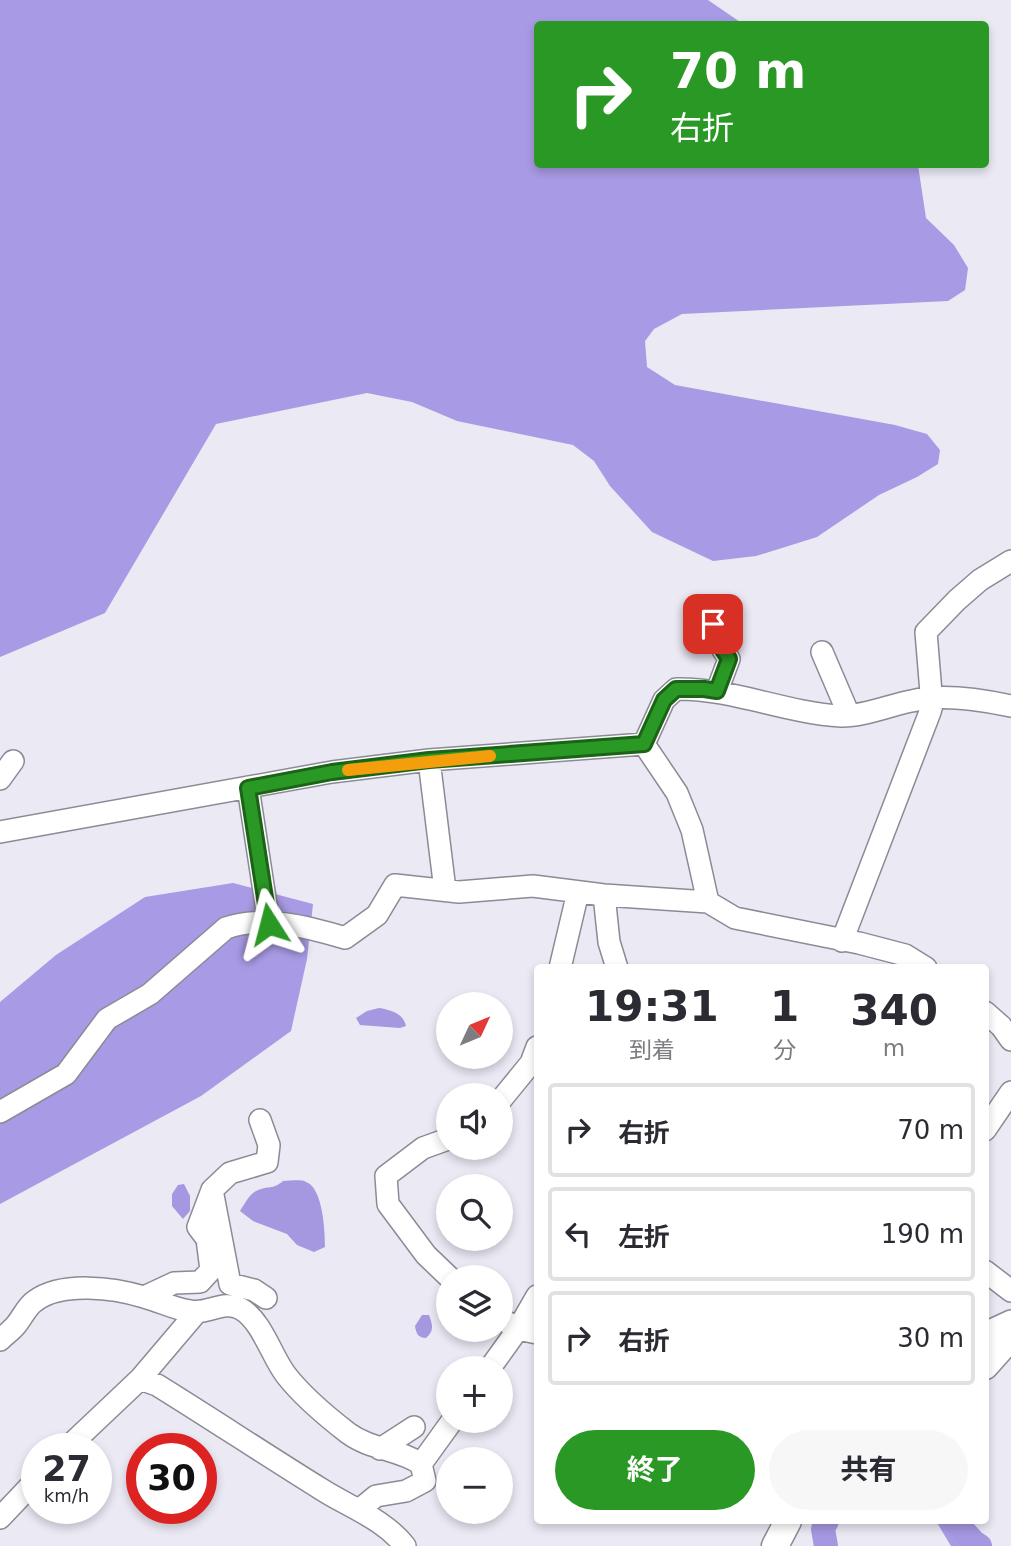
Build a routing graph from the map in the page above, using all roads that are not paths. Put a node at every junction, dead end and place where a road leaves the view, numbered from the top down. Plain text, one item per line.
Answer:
1 (1007, 554) edge
2 (713, 624) dead end
3 (822, 652) dead end
4 (717, 691) junction
5 (930, 698) junction
6 (1011, 706) edge
7 (849, 715) junction
8 (644, 744) junction
9 (429, 760) junction
10 (13, 761) dead end
11 (0, 779) edge
12 (248, 788) junction
13 (0, 832) edge
14 (445, 890) junction
15 (578, 892) junction
16 (604, 895) junction
17 (708, 902) junction
18 (269, 924) junction
19 (842, 941) junction
20 (561, 964) edge
21 (617, 964) edge
22 (920, 964) edge
23 (989, 1016) edge
24 (1011, 1040) edge
25 (534, 1055) edge
26 (513, 1085) edge
27 (1011, 1092) edge
28 (0, 1112) edge
29 (260, 1120) dead end
30 (989, 1124) edge
31 (436, 1143) edge
32 (212, 1190) junction
33 (436, 1265) edge
34 (989, 1274) edge
35 (230, 1284) junction
36 (1011, 1291) edge
37 (144, 1297) junction
38 (266, 1298) dead end
39 (534, 1301) edge
40 (188, 1311) junction
41 (1011, 1321) edge
42 (519, 1327) edge
43 (989, 1331) edge
44 (1011, 1337) edge
45 (0, 1340) edge
46 (498, 1356) edge
47 (989, 1362) edge
48 (140, 1379) junction
49 (414, 1427) dead end
50 (83, 1433) edge
51 (443, 1433) edge
52 (380, 1449) junction
53 (421, 1464) junction
54 (21, 1496) edge
55 (359, 1510) junction
56 (0, 1518) edge
57 (786, 1524) edge
58 (405, 1546) edge
59 (775, 1546) edge

1 - 5 street
2 - 4 street
3 - 7 street
4 - 7 street
4 - 8 street
5 - 6 street
5 - 7 street
5 - 19 street
8 - 9 street
8 - 17 street
9 - 12 street
9 - 14 street
10 - 11 street
12 - 13 street
12 - 18 street
14 - 15 street
14 - 18 street
15 - 16 street
15 - 20 street
16 - 17 street
16 - 21 street
17 - 19 street
18 - 28 street
19 - 22 street
23 - 24 street
25 - 26 street
27 - 30 street
29 - 32 street
31 - 33 street
32 - 35 street
32 - 37 street
34 - 36 street
35 - 38 street
35 - 40 street
37 - 40 street
37 - 45 street
39 - 42 street
40 - 48 street
40 - 52 street
41 - 43 street
42 - 46 street
44 - 47 main road
48 - 50 street
48 - 55 street
49 - 52 street
51 - 53 street
52 - 53 street
53 - 55 street
54 - 56 street
55 - 58 street
57 - 59 main road

